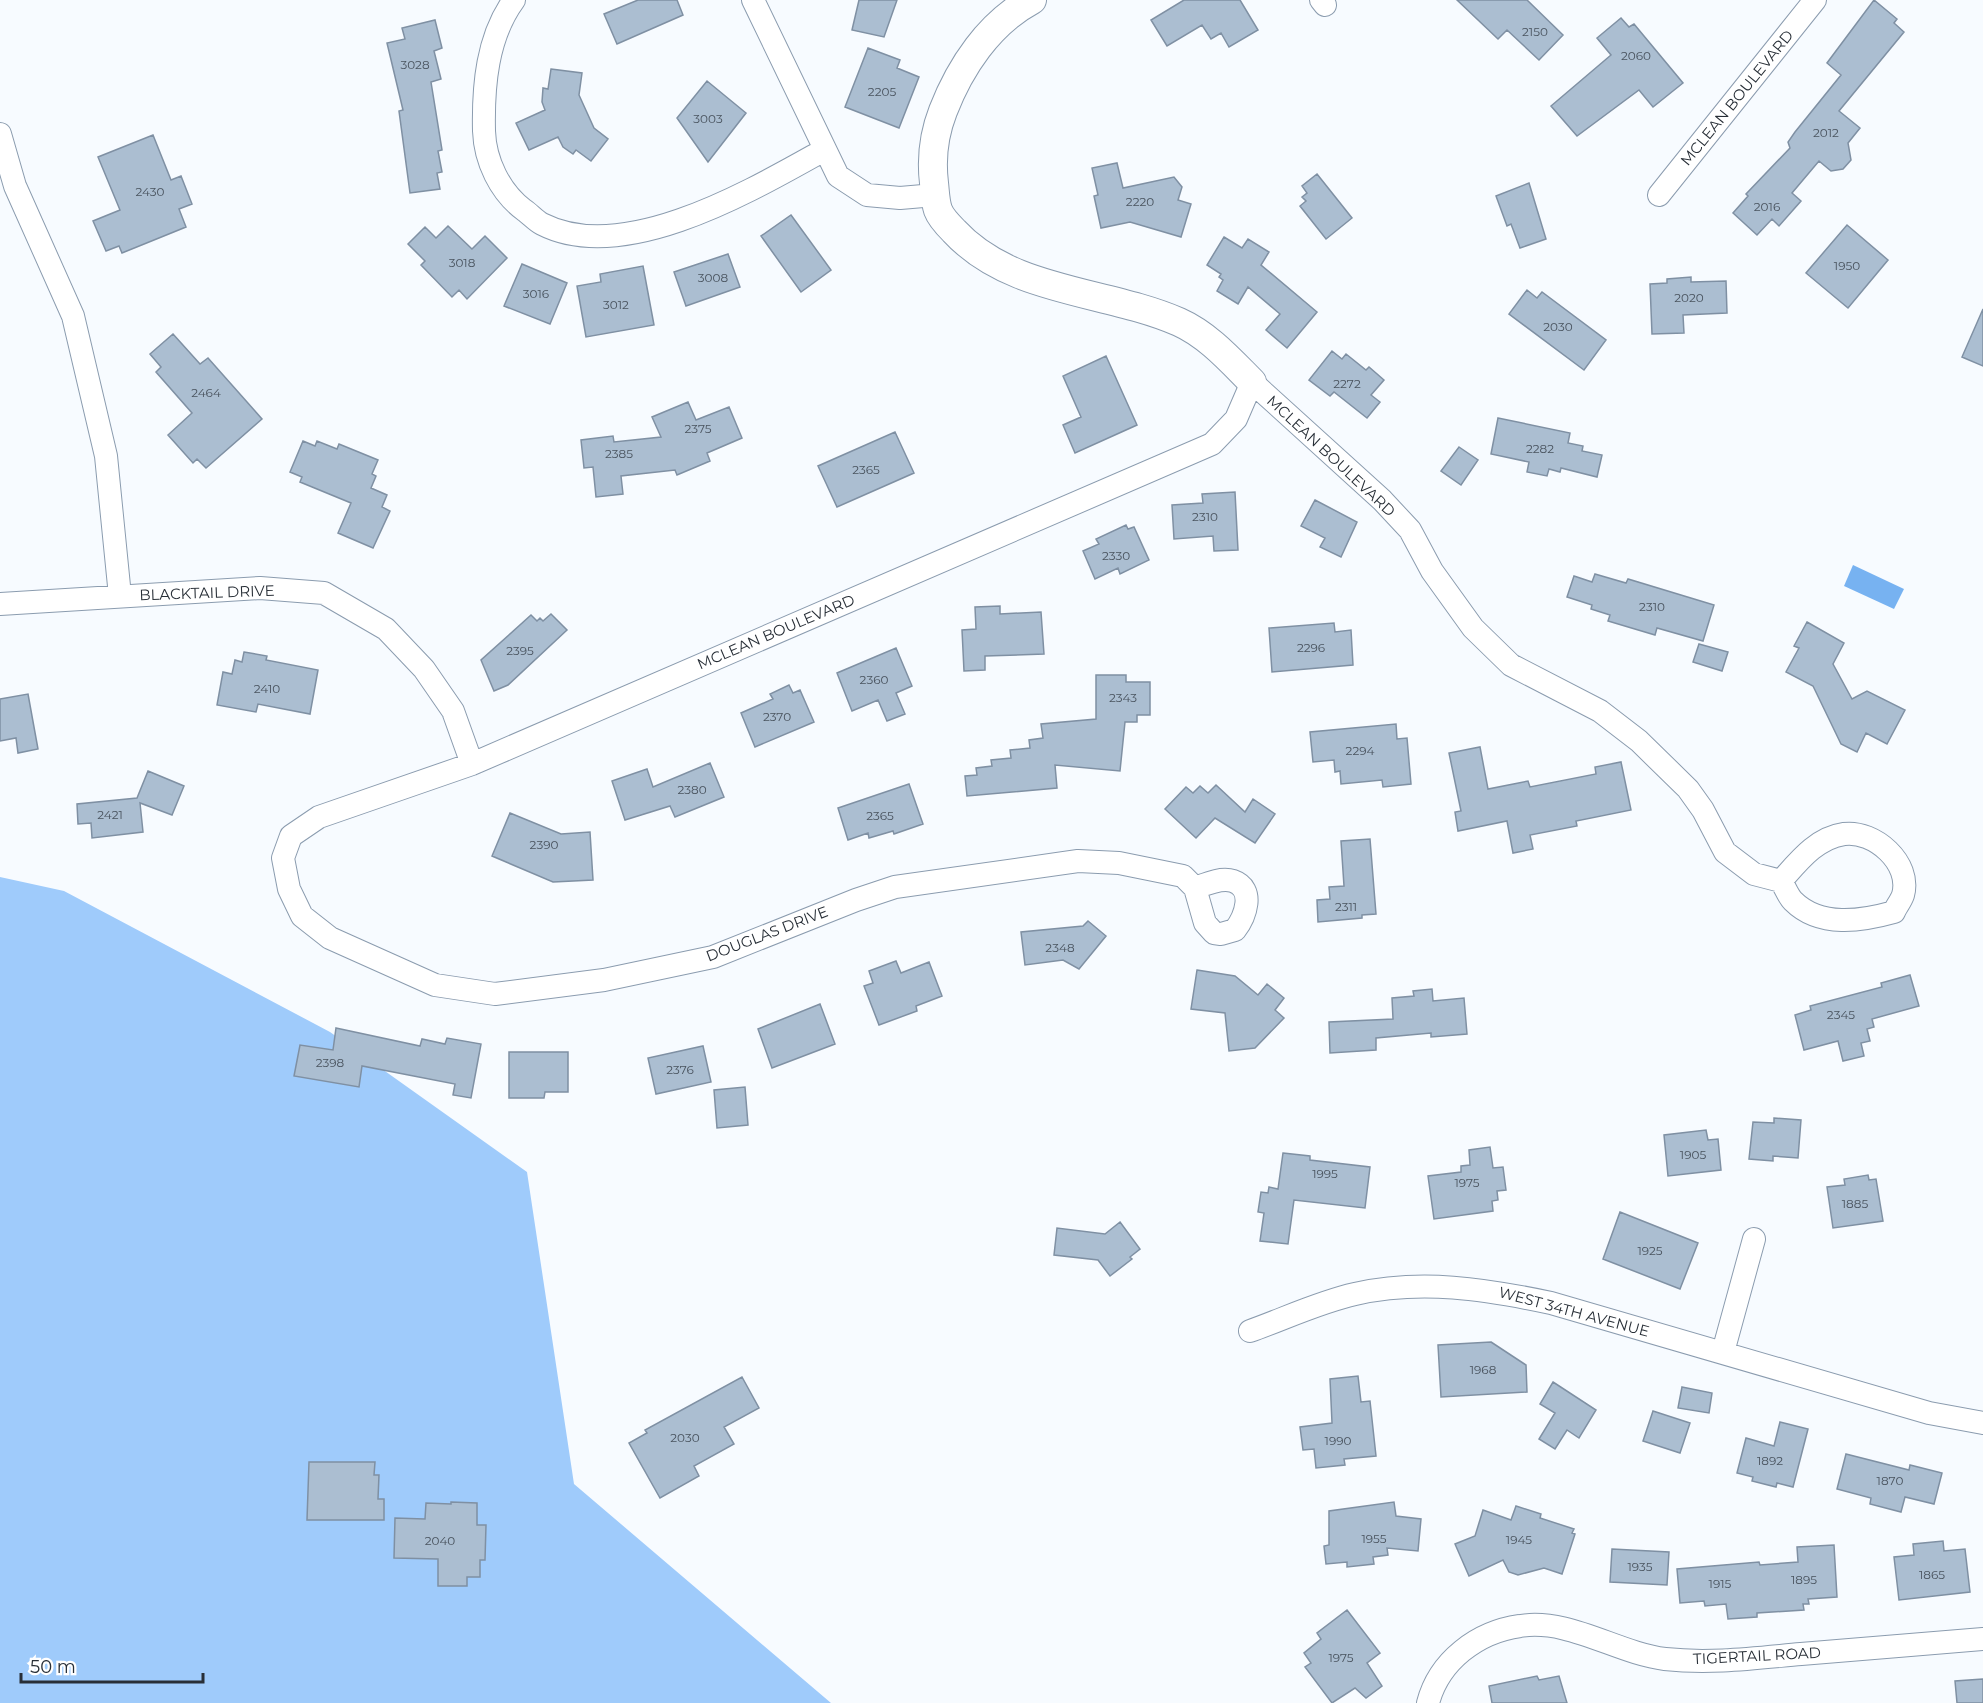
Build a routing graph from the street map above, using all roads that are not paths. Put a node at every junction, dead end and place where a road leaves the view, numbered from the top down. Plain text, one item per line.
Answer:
1 (514, 0) edge
2 (753, 0) edge
3 (1032, 0) edge
4 (1815, 0) edge
5 (0, 134) edge
6 (824, 150) junction
7 (935, 195) junction
8 (1659, 195) dead end
9 (1252, 382) junction
10 (120, 596) junction
11 (0, 604) edge
12 (472, 764) junction
13 (283, 858) joint
14 (1781, 880) junction
15 (1195, 888) dead end
16 (1754, 1239) dead end
17 (1250, 1331) dead end
18 (1724, 1352) junction
19 (1983, 1423) edge
20 (1983, 1639) edge
21 (1428, 1703) edge

1 - 6 street
2 - 6 street
3 - 7 street, MCLEAN BOULEVARD
4 - 8 street, MCLEAN BOULEVARD
5 - 10 street
6 - 7 street
7 - 9 street, MCLEAN BOULEVARD
9 - 12 street, MCLEAN BOULEVARD
9 - 14 street, MCLEAN BOULEVARD
10 - 11 street, BLACKTAIL DRIVE
10 - 12 street, BLACKTAIL DRIVE
12 - 13 street, MCLEAN BOULEVARD
13 - 15 street, DOUGLAS DRIVE
14 - 14 street
16 - 18 street
17 - 18 street, WEST 34TH AVENUE
18 - 19 street, WEST 34TH AVENUE
20 - 21 street, TIGERTAIL ROAD

